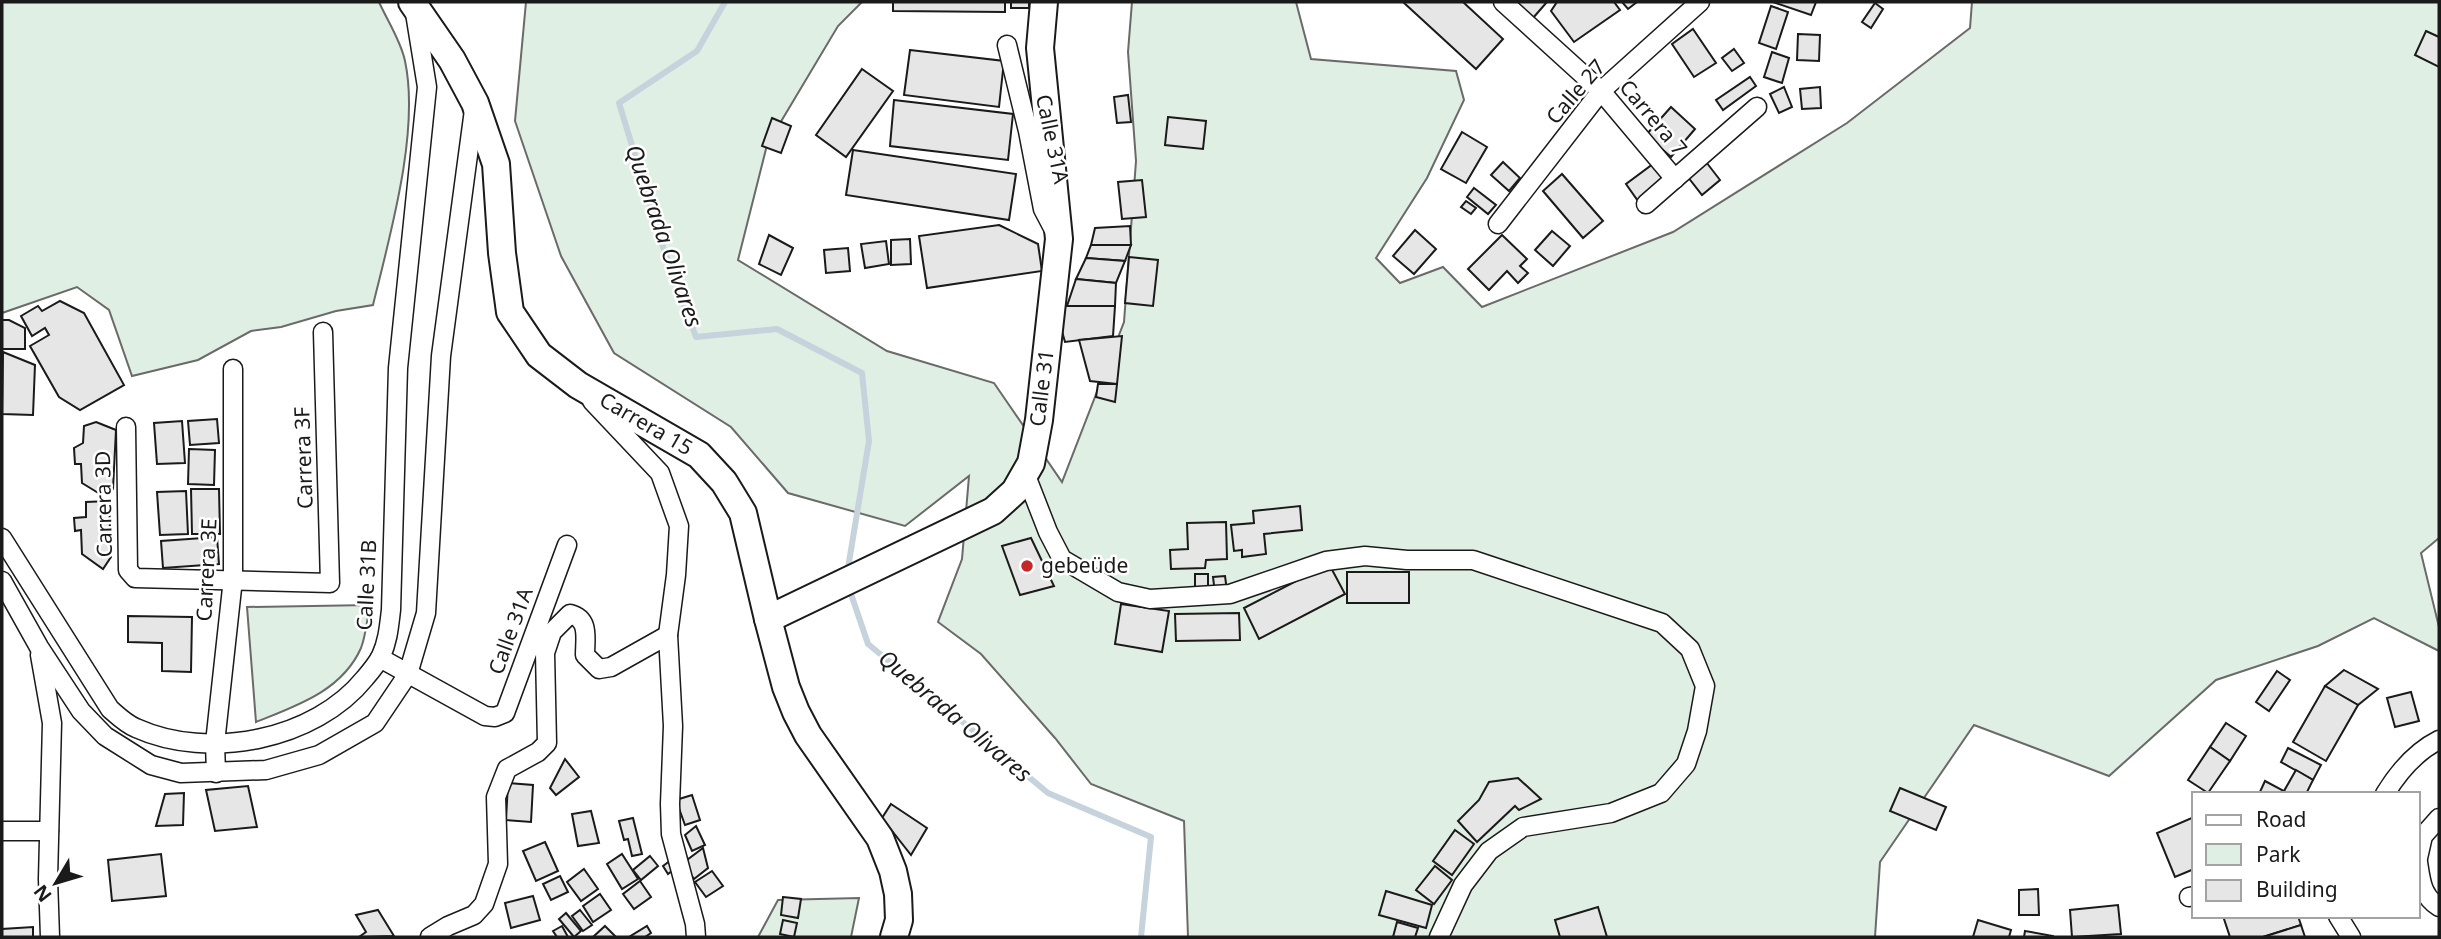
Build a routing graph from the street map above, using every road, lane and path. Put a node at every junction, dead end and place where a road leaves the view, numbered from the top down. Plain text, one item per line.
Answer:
1 (1044, 2) edge
2 (1503, 2) edge
3 (1700, 2) edge
4 (413, 4) edge
5 (1007, 45) dead end
6 (1601, 91) junction
7 (475, 103) junction
8 (1756, 107) dead end
9 (1675, 179) junction
10 (1646, 204) dead end
11 (1498, 224) dead end
12 (1059, 239) junction
13 (323, 332) dead end
14 (233, 369) dead end
15 (578, 385) junction
16 (126, 427) dead end
17 (1026, 474) junction
18 (2, 538) edge
19 (567, 545) dead end
20 (233, 579) junction
21 (2, 581) edge
22 (778, 615) junction
23 (667, 635) junction
24 (39, 647) junction
25 (380, 659) junction
26 (408, 674) junction
27 (81, 711) junction
28 (52, 723) junction
29 (2439, 740) edge
30 (215, 743) junction
31 (216, 773) junction
32 (2386, 792) edge
33 (2439, 818) edge
34 (2, 831) edge
35 (49, 831) junction
36 (2420, 850) edge
37 (2420, 874) edge
38 (2439, 907) edge
39 (2339, 918) edge
40 (50, 937) edge
41 (430, 937) edge
42 (696, 937) edge
43 (894, 937) edge
44 (1439, 937) edge
45 (2351, 937) edge

1 - 12 main road, Calle 31
2 - 6 street, Carrera 7
3 - 6 street, Calle 27
4 - 7 main road, Carrera 15
4 - 25 street, Calle 31B
5 - 12 street, Calle 31A
6 - 9 street, Carrera 7
6 - 11 street, Calle 27
7 - 15 main road, Carrera 15
7 - 26 street
8 - 9 street
9 - 10 street
12 - 17 main road, Calle 31
13 - 20 street, Carrera 3F
14 - 20 street, Carrera 3E
15 - 22 main road, Carrera 15
15 - 23 street
16 - 20 street, Carrera 3D
17 - 22 main road, Calle 31
17 - 44 street
18 - 30 street, Calle 31B
19 - 26 street, Calle 31A
20 - 30 street, Carrera 3E
21 - 24 street
22 - 43 main road, Carrera 15
23 - 41 street
23 - 42 street
24 - 27 street
24 - 28 street
25 - 26 street
25 - 30 street, Calle 31B
26 - 31 street
27 - 28 street
27 - 31 street
28 - 35 street
29 - 32 street
30 - 31 street, Carrera 3E
33 - 36 street
34 - 35 street
35 - 40 street
37 - 38 street
39 - 45 street

